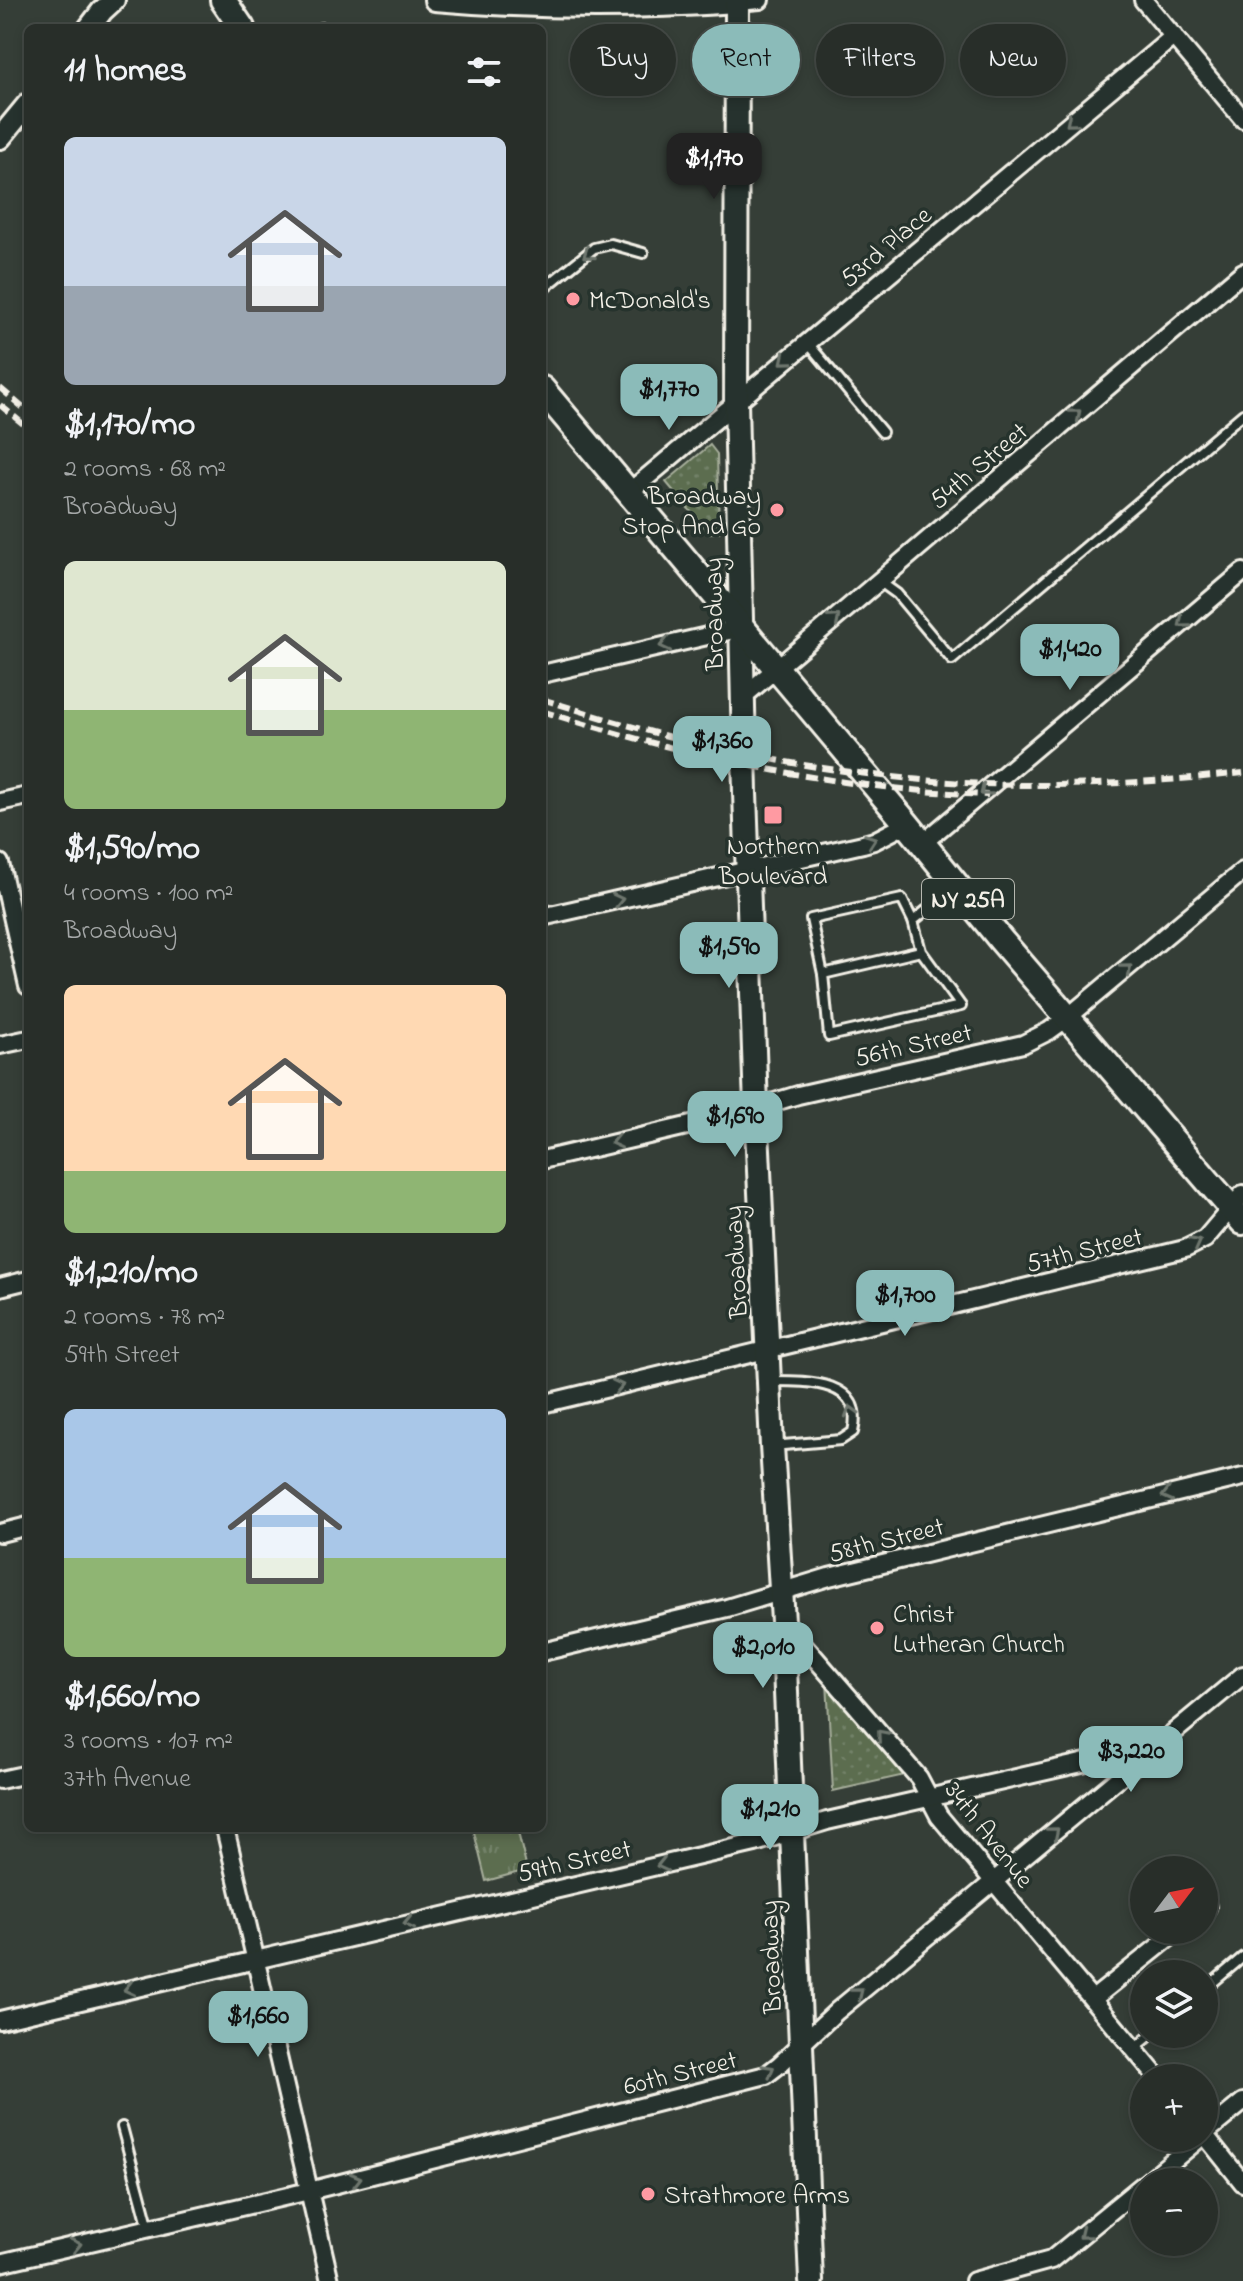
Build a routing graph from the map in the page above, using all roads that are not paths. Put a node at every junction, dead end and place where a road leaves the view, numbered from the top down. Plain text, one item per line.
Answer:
1 (223, 0) edge
2 (435, 0) edge
3 (760, 0) edge
4 (1143, 0) edge
5 (737, 1) edge
6 (104, 3) edge
7 (91, 24) edge
8 (239, 24) edge
9 (1174, 36) junction
10 (24, 109) edge
11 (1243, 119) edge
12 (0, 138) edge
13 (643, 253) dead end
14 (1243, 272) edge
15 (546, 287) edge
16 (807, 342) junction
17 (546, 394) edge
18 (736, 401) junction
19 (1243, 414) edge
20 (882, 432) dead end
21 (628, 493) junction
22 (1243, 572) edge
23 (878, 581) junction
24 (742, 628) junction
25 (776, 670) junction
26 (546, 673) edge
27 (744, 696) junction
28 (24, 797) edge
29 (0, 802) edge
30 (907, 824) junction
31 (923, 843) junction
32 (0, 863) edge
33 (747, 871) junction
34 (1243, 871) edge
35 (957, 886) junction
36 (546, 916) edge
37 (913, 921) junction
38 (921, 951) junction
39 (24, 968) edge
40 (823, 974) junction
41 (1067, 1018) junction
42 (24, 1040) edge
43 (0, 1045) edge
44 (756, 1107) junction
45 (546, 1159) edge
46 (1239, 1208) edge
47 (24, 1281) edge
48 (0, 1287) edge
49 (768, 1351) junction
50 (769, 1381) junction
51 (546, 1403) edge
52 (772, 1446) junction
53 (1243, 1477) edge
54 (24, 1527) edge
55 (0, 1533) edge
56 (780, 1592) junction
57 (783, 1621) junction
58 (546, 1651) edge
59 (1243, 1675) edge
60 (1158, 1745) junction
61 (24, 1775) edge
62 (0, 1780) edge
63 (929, 1797) junction
64 (226, 1832) edge
65 (792, 1832) junction
66 (994, 1881) junction
67 (1162, 1944) edge
68 (1243, 1957) edge
69 (256, 1959) junction
70 (1218, 1978) edge
71 (1093, 1999) junction
72 (0, 2020) edge
73 (801, 2046) junction
74 (1134, 2049) joint
75 (1146, 2064) edge
76 (1243, 2102) edge
77 (1218, 2123) edge
78 (122, 2127) dead end
79 (1182, 2152) edge
80 (1217, 2152) edge
81 (1163, 2168) edge
82 (1243, 2183) edge
83 (309, 2191) junction
84 (1130, 2195) edge
85 (149, 2228) junction
86 (0, 2263) edge
87 (330, 2281) edge
88 (811, 2281) edge
89 (974, 2281) edge

1 - 8 main road
2 - 5 street
3 - 5 street
4 - 9 street
5 - 18 main road, Broadway
6 - 7 street
9 - 11 street
9 -> 16 street, 53rd Place
10 - 12 street
13 -> 15 lane
23 -> 14 street, 54th Street
16 -> 18 street, 53rd Place
16 - 20 lane
17 - 21 main road, NY 25A
18 - 21 street, 53rd Place
18 - 24 main road, Broadway
19 - 23 lane
21 - 24 main road, NY 25A
22 -> 31 street
25 -> 23 street, 54th Street
24 - 25 main road, NY 25A
24 -> 26 street
24 - 27 main road, Broadway
25 - 27 street, 54th Street
25 - 30 main road, NY 25A
27 - 33 main road, Broadway
28 - 29 street
30 - 31 main road, NY 25A
33 -> 30 street
31 - 35 main road, NY 25A
32 - 39 street
36 -> 33 street
33 - 44 main road, Broadway
41 -> 34 street, 56th Street
35 - 37 lane
35 - 41 main road, NY 25A
37 - 38 lane
37 - 40 lane
38 - 40 lane
38 - 40 lane
41 - 44 street, 56th Street
41 - 46 main road, NY 25A
42 - 43 street
44 -> 45 street, 56th Street
44 - 49 main road, Broadway
49 -> 46 street, 57th Street
47 - 48 street
49 - 50 main road, Broadway
51 -> 49 street, 57th Street
50 - 52 main road, Broadway
52 -> 50 lane
52 - 56 main road, Broadway
53 -> 56 street, 58th Street
54 - 55 street
56 - 57 main road, Broadway
56 - 58 street, 58th Street
63 -> 57 street, 34th Avenue
57 - 65 main road, Broadway
59 - 60 street, 60th Street
60 - 63 street, 59th Street
66 -> 60 street, 60th Street
61 - 62 street
63 - 65 street, 59th Street
63 - 66 street, 34th Avenue
64 - 69 street
65 -> 69 street, 59th Street
65 - 73 main road, Broadway
66 - 71 street, 34th Avenue
73 -> 66 street, 60th Street
67 - 71 street
68 - 70 lane
69 -> 72 street, 59th Street
69 - 83 street
71 - 74 street, 34th Avenue
83 -> 73 street, 60th Street
73 - 88 main road, Broadway
74 - 75 street, 34th Avenue
76 - 77 street
78 - 85 lane
79 - 81 street
80 - 82 street
83 - 85 street, 60th Street
83 - 87 street
84 -> 89 street
86 -> 85 street, 60th Street

